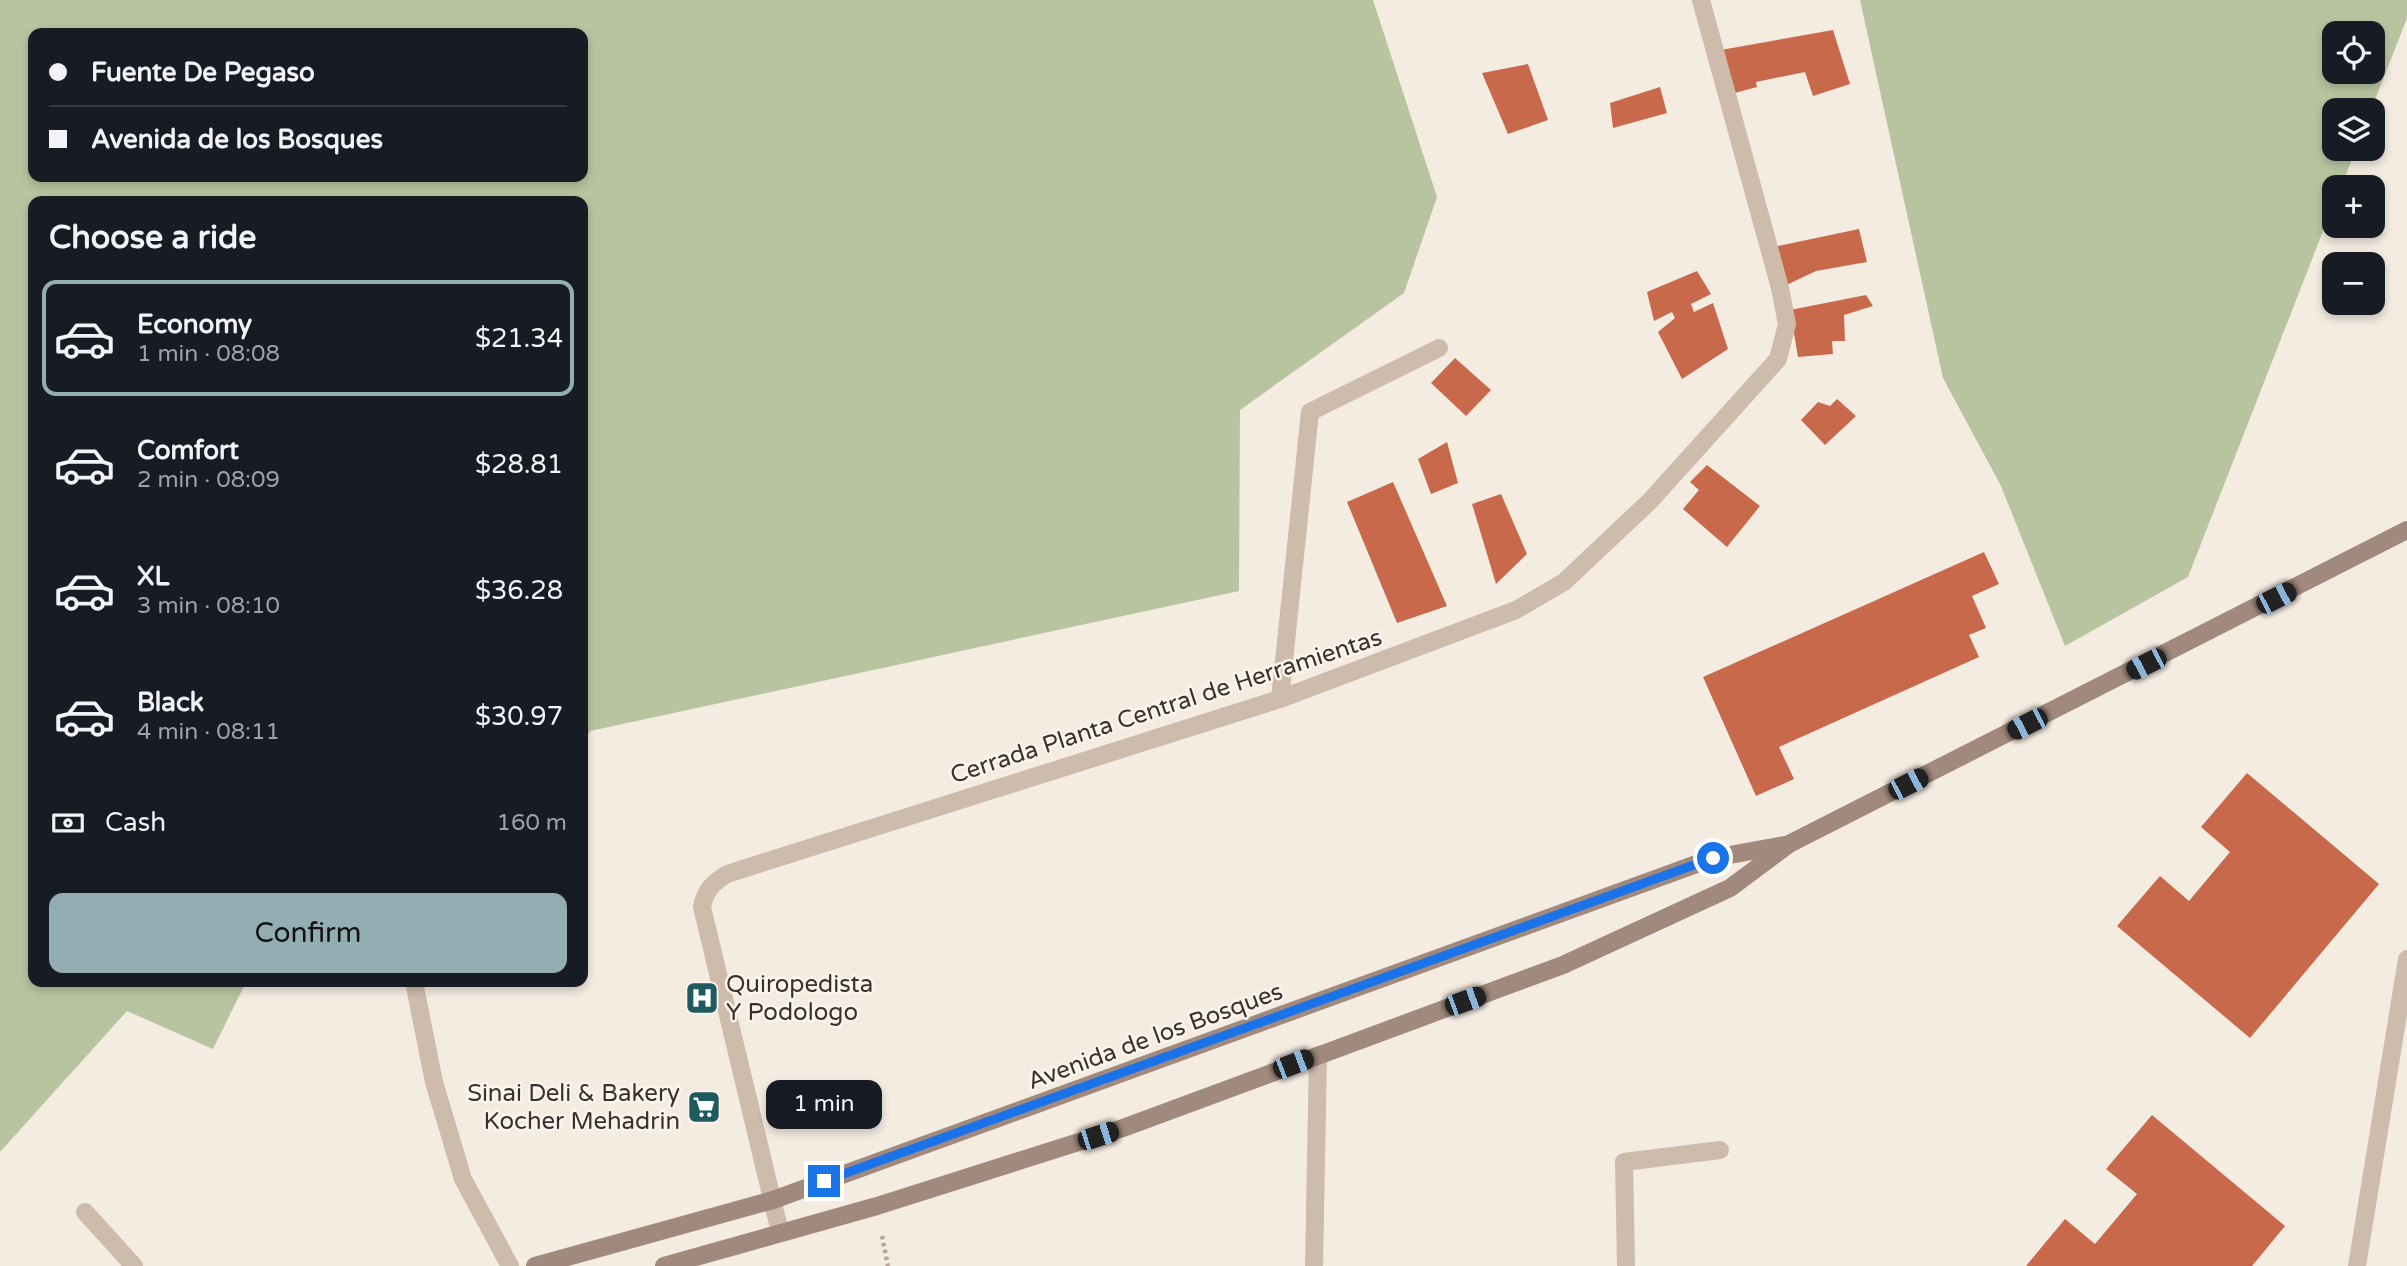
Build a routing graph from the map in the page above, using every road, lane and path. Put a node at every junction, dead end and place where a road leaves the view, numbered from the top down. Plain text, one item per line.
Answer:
1 (1701, 0) edge
2 (1439, 348) dead end
3 (2406, 531) edge
4 (1280, 699) junction
5 (1788, 844) junction
6 (2407, 959) edge
7 (415, 987) edge
8 (1318, 1055) junction
9 (1720, 1150) dead end
10 (773, 1200) junction
11 (85, 1213) dead end
12 (780, 1232) junction
13 (134, 1266) edge
14 (510, 1266) edge
15 (535, 1266) edge
16 (664, 1266) edge
17 (1314, 1266) edge
18 (1626, 1266) edge
19 (2357, 1266) edge

1 - 4 street, Cerrada Planta Central de Herramientas
2 - 4 street
3 - 5 street, Avenida de los Bosques
4 - 10 street, Cerrada Planta Central de Herramientas
5 - 8 street, Avenida de los Bosques
5 - 10 street, Avenida de los Bosques
6 - 19 street
7 - 14 street
8 - 12 street, Avenida de los Bosques
8 - 17 street
9 - 18 street
10 - 12 street, Cerrada Planta Central de Herramientas
10 - 15 street, Avenida de los Bosques
11 - 13 street
12 - 16 street, Avenida de los Bosques

